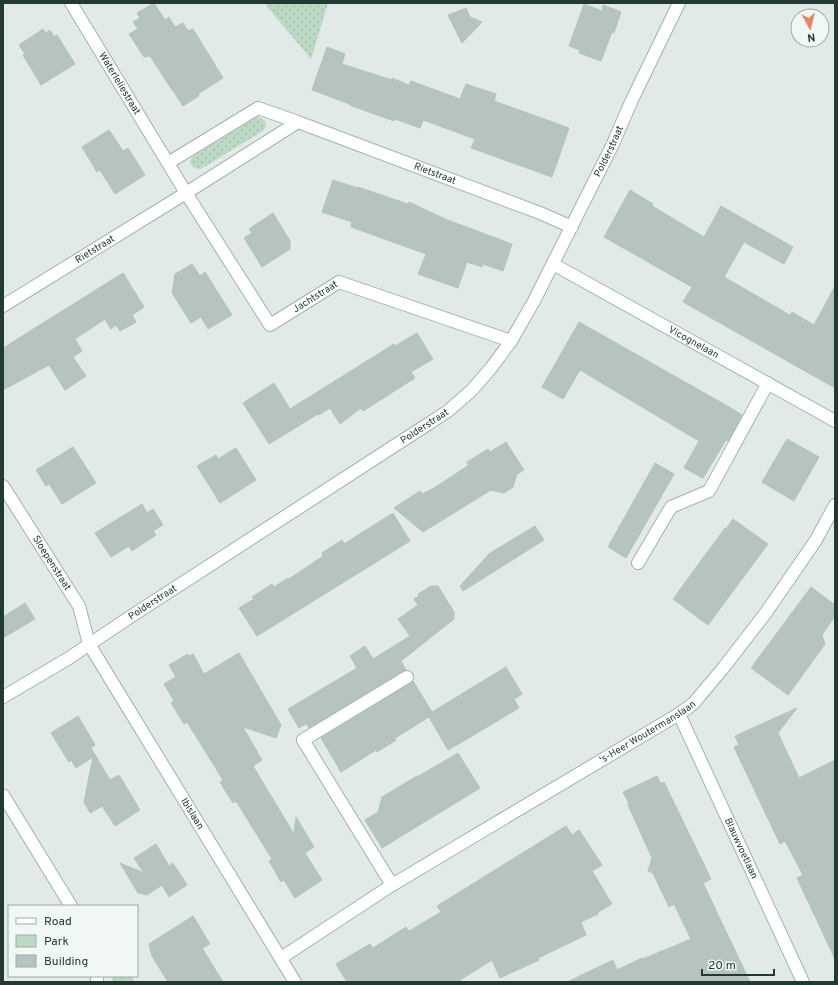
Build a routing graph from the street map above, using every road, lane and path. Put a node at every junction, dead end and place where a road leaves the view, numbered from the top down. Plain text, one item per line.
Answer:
1 (71, 3) edge
2 (679, 3) edge
3 (298, 122) junction
4 (168, 163) junction
5 (186, 193) junction
6 (572, 227) junction
7 (553, 264) junction
8 (3, 306) edge
9 (510, 341) junction
10 (768, 384) junction
11 (835, 421) edge
12 (3, 486) edge
13 (835, 505) edge
14 (638, 563) dead end
15 (89, 644) junction
16 (407, 677) dead end
17 (3, 697) edge
18 (679, 714) junction
19 (3, 795) edge
20 (392, 885) junction
21 (70, 905) edge
22 (281, 958) junction
23 (295, 982) edge
24 (803, 982) edge

1 - 4 street, Waterleliestraat
2 - 6 street, Polderstraat
3 - 4 street, Rietstraat
3 - 5 street, Rietstraat
3 - 6 street, Rietstraat
4 - 5 street
5 - 8 street, Rietstraat
5 - 9 street, Jachtstraat
6 - 7 street, Polderstraat
7 - 9 street, Polderstraat
7 - 10 street, Vicognelaan
9 - 15 street, Polderstraat
10 - 11 street, Vicognelaan
10 - 14 street
12 - 15 street, Sloepenstraat
13 - 18 street, 's-Heer Woutermanslaan
15 - 17 street, Polderstraat
15 - 22 street, Ibislaan
16 - 20 street
18 - 20 street, 's-Heer Woutermanslaan
18 - 24 street, Blauwvoetlaan
19 - 21 street
20 - 22 street, 's-Heer Woutermanslaan
22 - 23 street, Ibislaan

